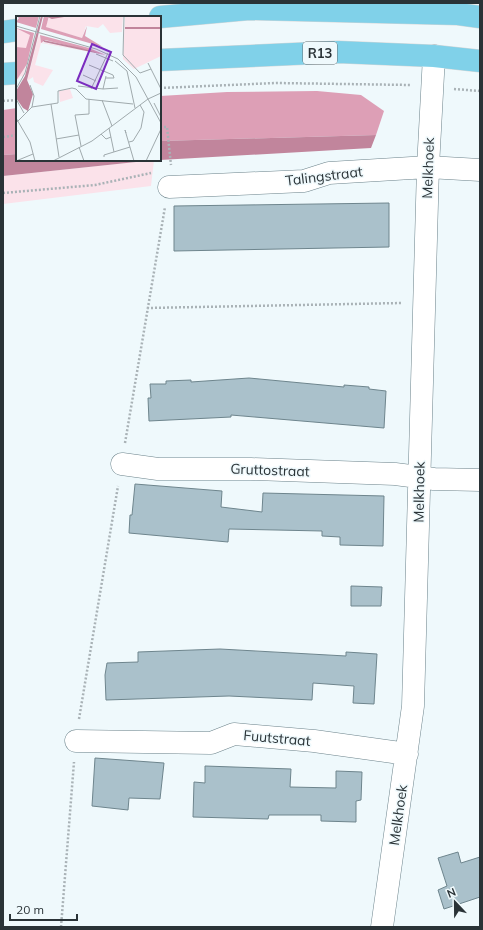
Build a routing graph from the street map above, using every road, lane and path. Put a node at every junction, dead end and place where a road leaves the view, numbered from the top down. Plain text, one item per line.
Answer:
1 (161, 17) edge
2 (480, 18) edge
3 (16, 30) edge
4 (3, 32) edge
5 (434, 56) junction
6 (161, 60) edge
7 (480, 61) edge
8 (16, 73) edge
9 (3, 74) edge
10 (432, 87) junction
11 (161, 88) edge
12 (480, 91) edge
13 (16, 100) edge
14 (3, 101) edge
15 (161, 127) edge
16 (16, 135) edge
17 (3, 137) edge
18 (428, 167) junction
19 (480, 170) edge
20 (165, 176) junction
21 (3, 193) edge
22 (424, 302) junction
23 (147, 308) junction
24 (122, 464) junction
25 (419, 478) junction
26 (480, 480) edge
27 (76, 741) junction
28 (407, 754) junction
29 (61, 927) edge
30 (382, 927) edge

1 - 2 main road
3 - 4 main road
5 - 6 main road, R13
5 - 7 main road, R13
5 - 10 street, Melkhoek
8 - 9 main road
10 - 11 path
10 - 12 path
10 - 18 street, Melkhoek
13 - 14 path
15 - 20 path
16 - 17 path
18 - 19 street, Talingstraat
18 - 20 street, Talingstraat
18 - 22 street, Melkhoek
20 - 21 path
20 - 23 path
22 - 23 path
22 - 25 street, Melkhoek
23 - 24 path
24 - 25 street, Gruttostraat
24 - 27 path
25 - 26 street, Gruttostraat
25 - 28 street, Melkhoek
27 - 28 street, Fuutstraat
27 - 29 path
28 - 30 street, Melkhoek

